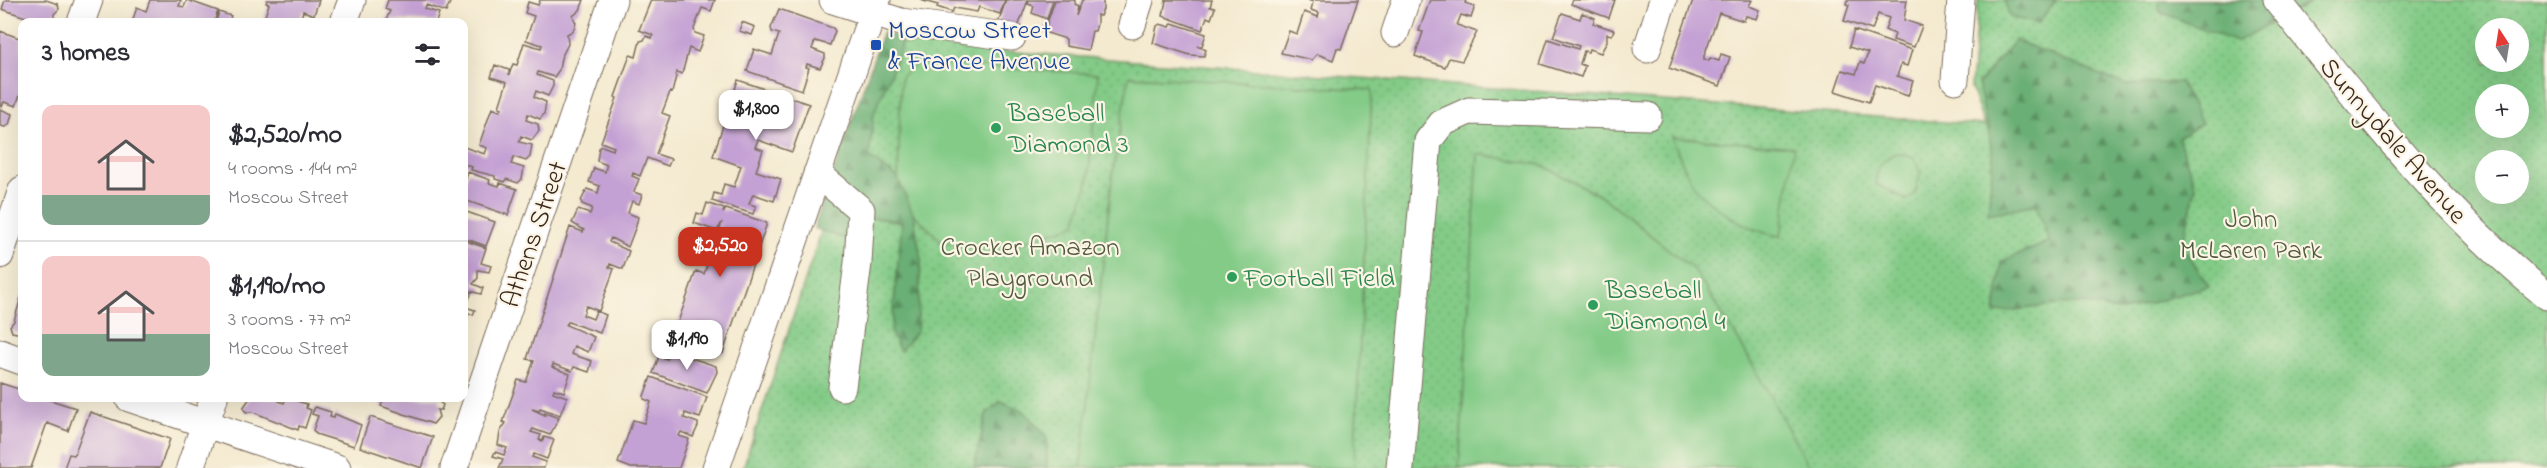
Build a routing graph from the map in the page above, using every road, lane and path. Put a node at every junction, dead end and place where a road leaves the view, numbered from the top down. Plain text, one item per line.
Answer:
1 (89, 0) edge
2 (352, 0) edge
3 (613, 0) edge
4 (833, 0) edge
5 (1140, 0) edge
6 (1406, 0) edge
7 (1663, 0) edge
8 (1961, 0) edge
9 (2277, 0) edge
10 (875, 7) edge
11 (82, 18) edge
12 (345, 18) edge
13 (1132, 26) dead end
14 (1395, 33) dead end
15 (1012, 37) dead end
16 (1647, 49) dead end
17 (1955, 80) dead end
18 (1648, 116) dead end
19 (817, 173) junction
20 (18, 202) edge
21 (0, 255) edge
22 (2547, 296) edge
23 (0, 353) edge
24 (18, 360) edge
25 (842, 387) dead end
26 (141, 402) edge
27 (213, 402) edge
28 (205, 424) junction
29 (189, 468) edge
30 (337, 468) edge
31 (454, 468) edge
32 (716, 468) edge
33 (1400, 468) edge

1 - 11 street
2 - 12 street
3 - 31 street, Athens Street
4 - 10 street
5 - 13 street
6 - 14 street
7 - 16 street
8 - 17 street
9 - 22 street, Sunnydale Avenue
10 - 15 street
10 - 19 street
18 - 33 street
19 - 25 street
19 - 32 street
20 - 21 street
23 - 24 street
26 - 28 street
27 - 28 street
28 - 29 street
28 - 30 street

